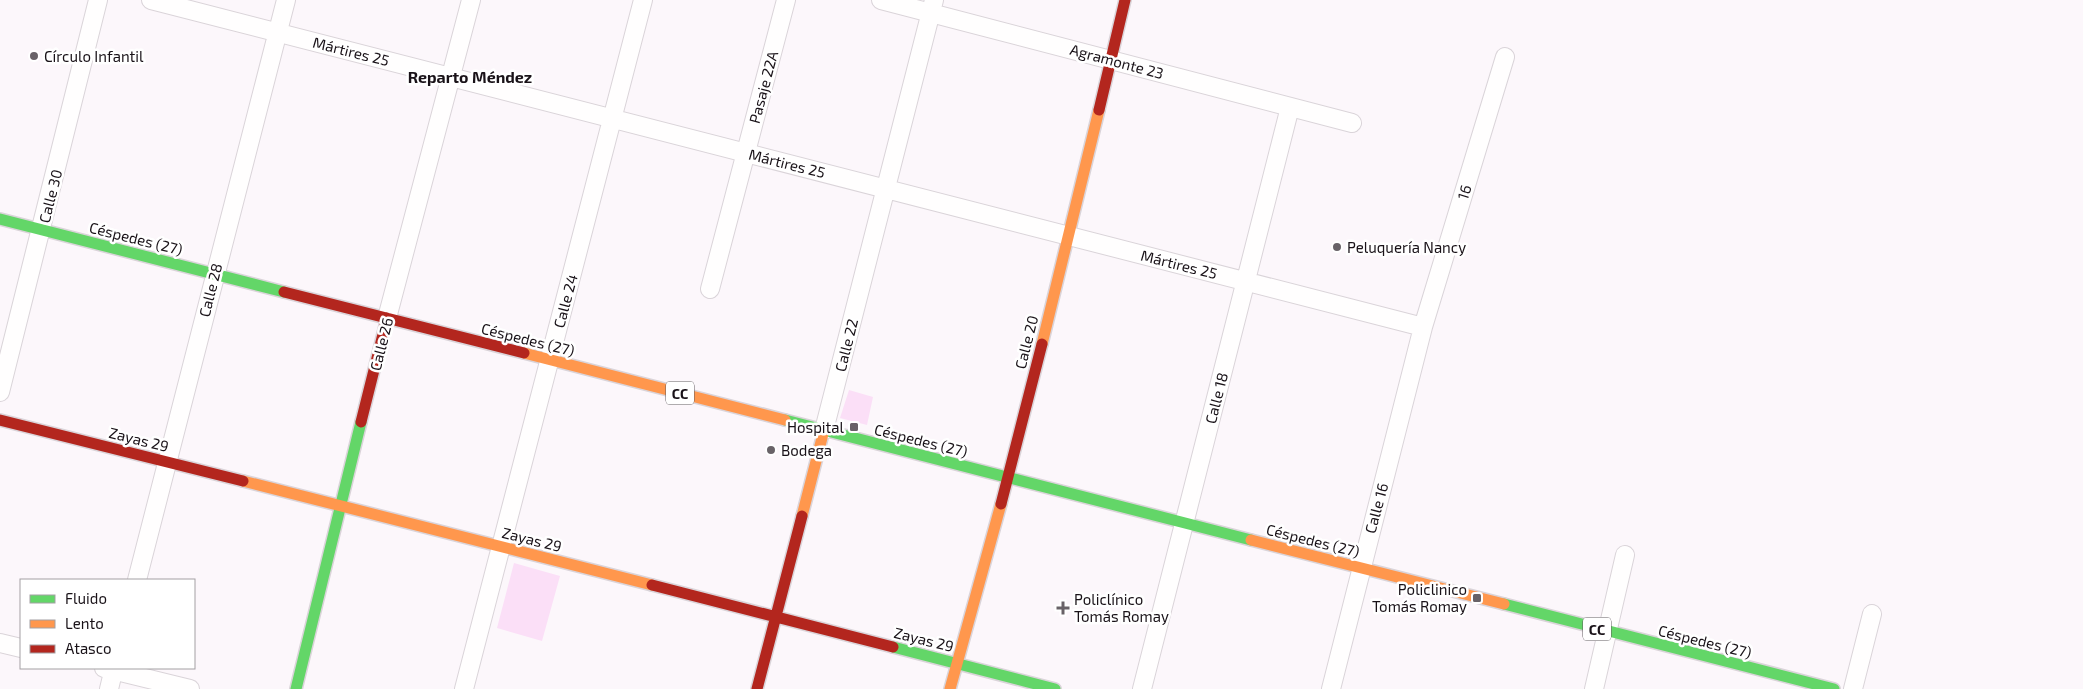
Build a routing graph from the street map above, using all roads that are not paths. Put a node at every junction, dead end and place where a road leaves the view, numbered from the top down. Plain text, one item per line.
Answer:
1 (98, 0) edge
2 (151, 0) edge
3 (286, 0) edge
4 (471, 0) edge
5 (643, 0) edge
6 (786, 0) edge
7 (881, 0) edge
8 (1124, 0) edge
9 (933, 6) edge
10 (277, 32) junction
11 (1505, 57) dead end
12 (1110, 60) junction
13 (451, 77) junction
14 (1290, 107) junction
15 (612, 118) junction
16 (1352, 123) dead end
17 (746, 153) junction
18 (886, 189) junction
19 (0, 219) edge
20 (42, 229) junction
21 (1069, 236) junction
22 (214, 274) junction
23 (1246, 281) junction
24 (710, 289) dead end
25 (387, 318) junction
26 (1423, 327) junction
27 (550, 360) junction
28 (0, 392) edge
29 (0, 420) edge
30 (824, 430) junction
31 (167, 462) junction
32 (1008, 477) junction
33 (341, 505) junction
34 (1184, 523) junction
35 (501, 547) junction
36 (1626, 555) dead end
37 (1360, 568) junction
38 (137, 579) edge
39 (1872, 614) dead end
40 (776, 617) junction
41 (1609, 632) junction
42 (0, 643) edge
43 (20, 648) edge
44 (957, 663) junction
45 (111, 669) edge
46 (109, 689) edge
47 (190, 689) edge
48 (296, 689) edge
49 (464, 689) edge
50 (757, 689) edge
51 (950, 689) edge
52 (1056, 689) edge
53 (1142, 689) edge
54 (1331, 689) edge
55 (1594, 689) edge
56 (1834, 689) edge
57 (1853, 689) edge

1 - 20 street, Calle 30
2 - 10 street, Mártires 25
3 - 10 street, Calle 28
4 - 13 street, Calle 26
5 - 15 street, Calle 24
6 - 17 street, Pasaje 22A
7 - 9 street, Agramonte 23
8 - 12 street, Calle 20
9 - 12 street, Agramonte 23
9 - 18 street, Calle 22
10 - 13 street, Mártires 25
10 - 22 street, Calle 28
11 - 26 street, 16
12 - 14 street, Agramonte 23
12 - 21 street, Calle 20
13 - 15 street, Mártires 25
13 - 25 street, Calle 26
14 - 16 street, Agramonte 23
14 - 23 street, Calle 18
15 - 17 street, Mártires 25
15 - 27 street, Calle 24
17 - 18 street, Mártires 25
17 - 24 street, Pasaje 22A
18 - 21 street, Mártires 25
18 - 30 street, Calle 22
19 - 20 street, Céspedes (27) / CC
20 - 22 street, Céspedes (27) / CC
20 - 28 street, Calle 30
21 - 23 street, Mártires 25
21 - 32 street, Calle 20
22 - 25 street, Céspedes (27) / CC
22 - 31 street, Calle 28
23 - 26 street, Mártires 25
23 - 34 street, Calle 18
25 - 27 street, Céspedes (27) / CC
25 - 33 street, Calle 26
26 - 37 street, Calle 16
27 - 30 street, Céspedes (27) / CC
27 - 35 street, Calle 24
29 - 31 street, Zayas 29
30 - 32 street, Céspedes (27) / CC
30 - 40 street, Calle 22
31 - 33 street, Zayas 29
31 - 38 street, Calle 28
32 - 34 street, Céspedes (27) / CC
32 - 44 street, Calle 20
33 - 35 street, Zayas 29
33 - 48 street, Calle 26
34 - 37 street, Céspedes (27) / CC
34 - 53 street, Calle 18
35 - 40 street, Zayas 29
35 - 49 street, Calle 24
36 - 41 street
37 - 41 street, Céspedes (27) / CC
37 - 54 street, Calle 16
39 - 57 street
40 - 44 street, Zayas 29
40 - 50 street, Calle 22
41 - 55 street
41 - 56 street, Céspedes (27) / CC
42 - 43 street
44 - 51 street, Calle 20
44 - 52 street, Zayas 29
45 - 46 street
45 - 47 street

